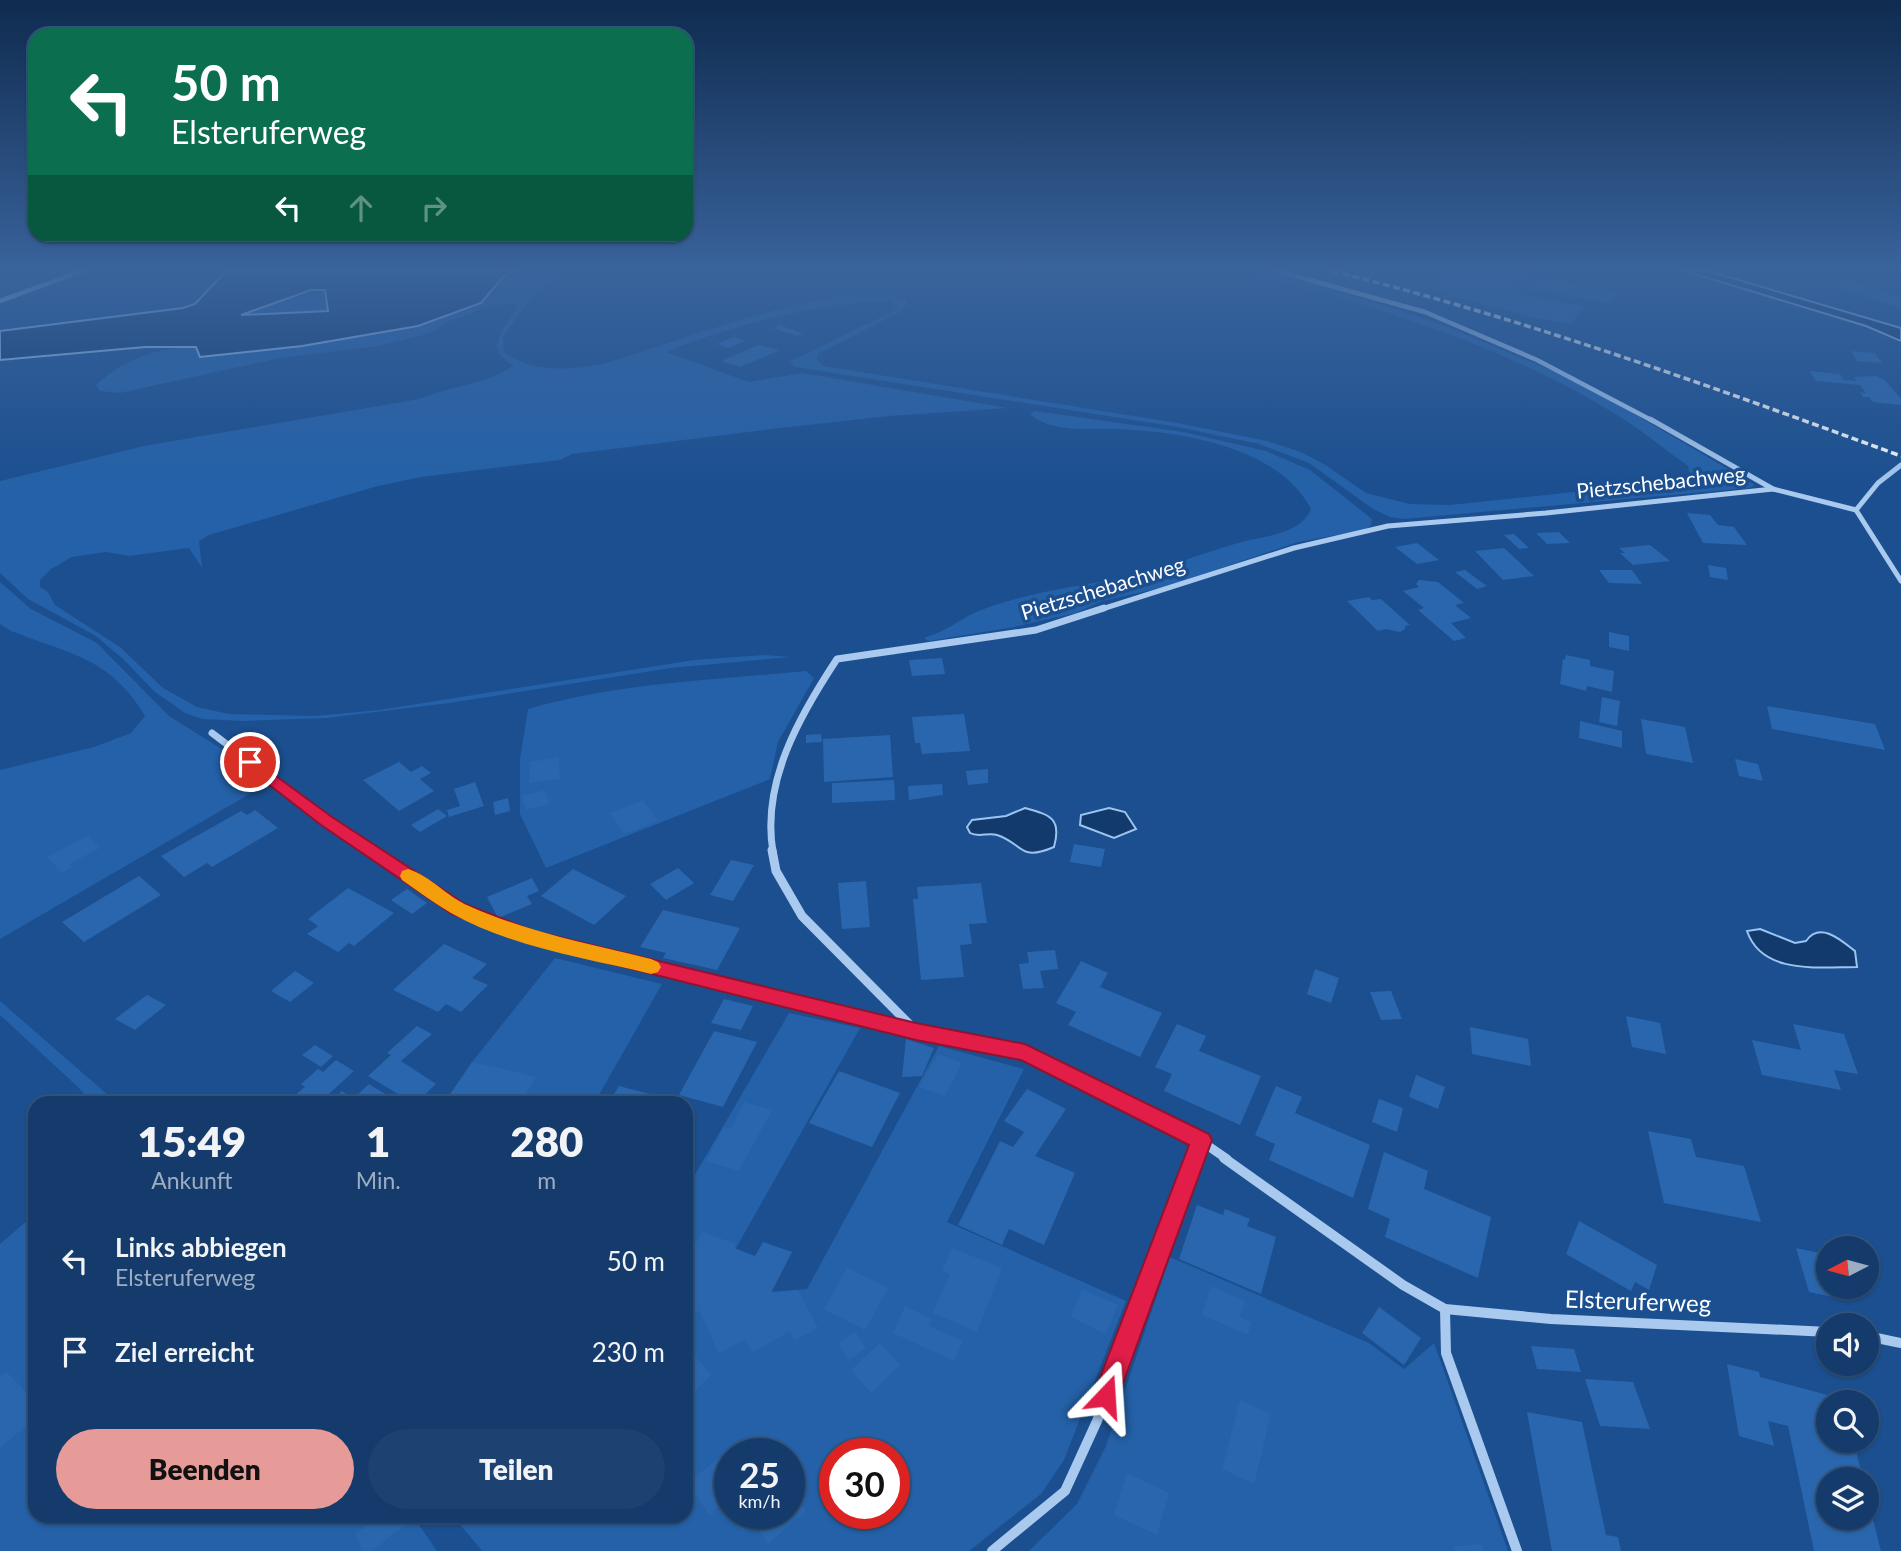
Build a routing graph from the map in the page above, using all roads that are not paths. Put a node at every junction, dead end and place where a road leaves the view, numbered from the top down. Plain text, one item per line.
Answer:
1 (1497, 343) edge
2 (1901, 465) edge
3 (1773, 489) junction
4 (1856, 510) junction
5 (1901, 581) edge
6 (212, 733) dead end
7 (916, 1031) junction
8 (1201, 1140) junction
9 (1445, 1309) junction
10 (1816, 1331) edge
11 (1879, 1338) edge
12 (1901, 1343) edge
13 (992, 1551) edge
14 (1517, 1551) edge

1 - 3 street
2 - 4 street
3 - 4 street
3 - 7 street, Pietzschebachweg
4 - 5 street
6 - 7 street, Elsteruferweg
7 - 8 street, Elsteruferweg
8 - 9 street, Elsteruferweg
8 - 13 street
9 - 10 street, Elsteruferweg
9 - 14 street
11 - 12 street

